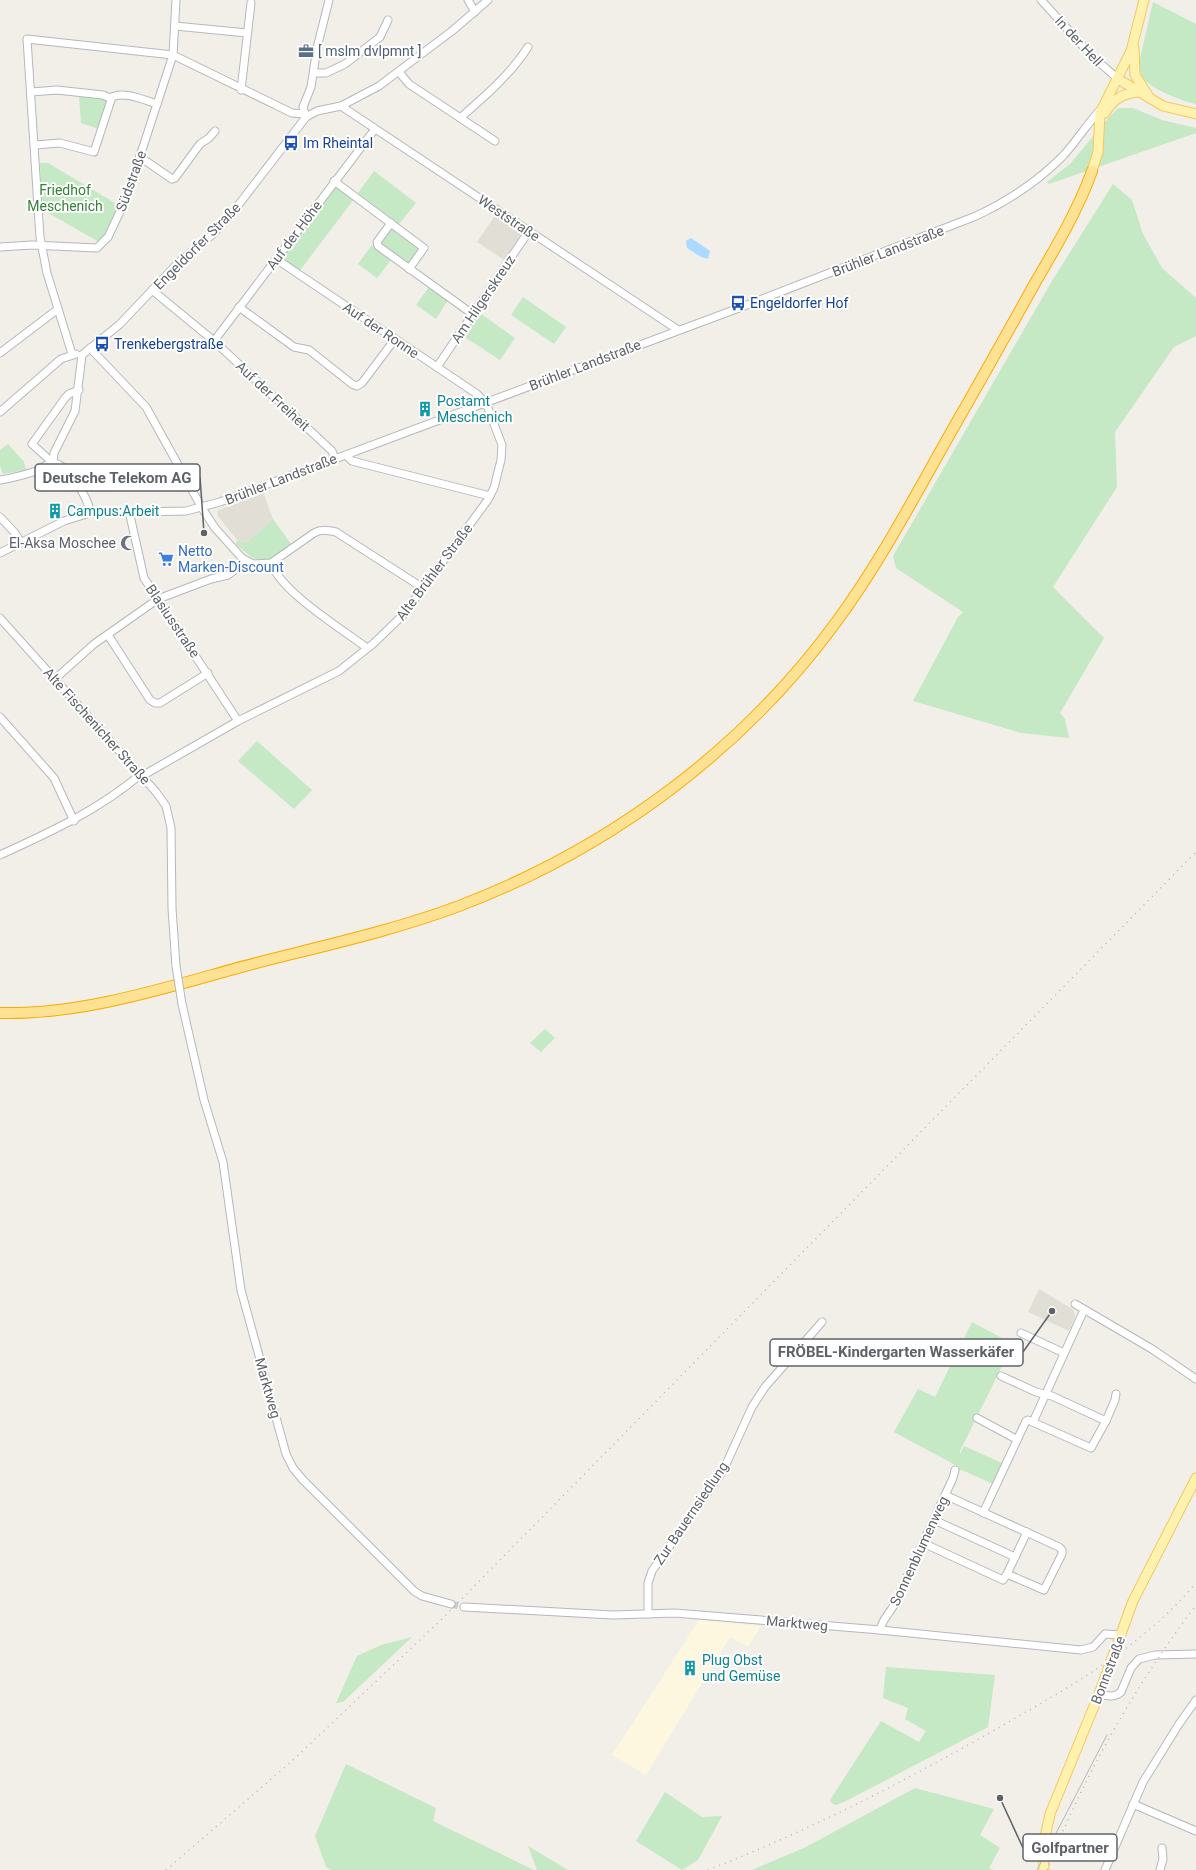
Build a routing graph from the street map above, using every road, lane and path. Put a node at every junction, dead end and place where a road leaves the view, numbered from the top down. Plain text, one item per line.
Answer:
1 (176, 0) edge
2 (329, 0) edge
3 (468, 0) edge
4 (488, 0) edge
5 (1041, 0) edge
6 (1144, 0) edge
7 (251, 3) dead end
8 (475, 12) junction
9 (388, 20) dead end
10 (174, 26) junction
11 (247, 33) junction
12 (1134, 41) junction
13 (528, 47) dead end
14 (173, 55) junction
15 (399, 72) junction
16 (314, 73) junction
17 (1118, 79) junction
18 (241, 90) junction
19 (31, 92) junction
20 (1138, 92) junction
21 (110, 98) junction
22 (1151, 100) junction
23 (157, 104) junction
24 (341, 106) junction
25 (1102, 108) junction
26 (1196, 114) edge
27 (305, 115) junction
28 (460, 118) junction
29 (1099, 125) junction
30 (375, 129) junction
31 (215, 131) dead end
32 (495, 141) dead end
33 (35, 145) junction
34 (140, 157) junction
35 (1092, 171) joint
36 (334, 181) junction
37 (391, 224) junction
38 (529, 231) junction
39 (42, 245) junction
40 (0, 247) edge
41 (276, 259) junction
42 (409, 269) junction
43 (152, 290) junction
44 (239, 307) junction
45 (58, 310) junction
46 (472, 313) junction
47 (678, 330) junction
48 (395, 339) junction
49 (214, 341) junction
50 (90, 348) junction
51 (0, 353) edge
52 (72, 354) junction
53 (82, 355) junction
54 (437, 367) junction
55 (79, 390) junction
56 (486, 403) junction
57 (0, 412) edge
58 (346, 454) junction
59 (335, 458) junction
60 (53, 463) junction
61 (0, 480) edge
62 (490, 496) junction
63 (202, 508) junction
64 (129, 511) junction
65 (90, 513) junction
66 (0, 518) edge
67 (21, 543) junction
68 (0, 553) edge
69 (247, 561) junction
70 (271, 563) junction
71 (423, 588) junction
72 (158, 600) junction
73 (1, 621) edge
74 (108, 635) junction
75 (368, 648) junction
76 (208, 673) junction
77 (55, 679) junction
78 (0, 717) edge
79 (238, 721) junction
80 (141, 775) junction
81 (74, 821) junction
82 (0, 854) edge
83 (176, 966) joint
84 (22, 1011) junction
85 (0, 1013) edge
86 (0, 1018) edge
87 (1075, 1304) dead end
88 (1084, 1310) junction
89 (822, 1322) dead end
90 (1021, 1333) dead end
91 (1064, 1353) junction
92 (1002, 1376) dead end
93 (1196, 1379) edge
94 (1045, 1394) junction
95 (1116, 1394) dead end
96 (977, 1418) dead end
97 (1106, 1420) junction
98 (1032, 1422) junction
99 (1016, 1439) junction
100 (955, 1470) dead end
101 (1196, 1478) edge
102 (945, 1495) junction
103 (983, 1513) junction
104 (934, 1520) junction
105 (1027, 1532) junction
106 (923, 1544) junction
107 (1015, 1557) junction
108 (1008, 1574) junction
109 (451, 1604) tunnel mouth
110 (464, 1607) tunnel mouth
111 (648, 1614) junction
112 (880, 1630) junction
113 (1122, 1635) junction
114 (1196, 1654) edge
115 (1099, 1694) junction
116 (1195, 1703) edge
117 (1133, 1804) junction
118 (1196, 1831) edge
119 (1162, 1848) dead end
120 (1044, 1870) edge
121 (1105, 1870) edge
122 (1160, 1870) edge

1 - 10 street, Südstraße
2 - 16 street
3 - 8 street
4 - 8 street
5 - 17 street, In der Hell
6 - 12 main road
7 - 11 street
8 - 15 street
9 - 16 street
10 - 11 street
10 - 14 street, Südstraße
11 - 18 street
12 - 17 main road, Brühler Landstraße
12 - 22 main road
13 - 28 street
14 - 18 street
14 - 19 street
14 - 23 street, Südstraße
15 - 24 street
15 - 28 street
16 - 27 street
17 - 20 main road
17 - 25 main road, Brühler Landstraße
18 - 27 street
19 - 21 street
19 - 33 street
20 - 22 main road
20 - 29 main road
21 - 23 street
21 - 33 street
22 - 26 main road
23 - 34 street, Südstraße
24 - 27 street
24 - 30 street, Weststraße
25 - 29 main road
25 - 47 street, Brühler Landstraße
27 - 43 street, Engeldorfer Straße
28 - 32 street
29 - 35 main road
30 - 36 street, Auf der Höhe
30 - 38 street, Weststraße
31 - 34 street
33 - 39 street
34 - 39 street, Südstraße
35 - 84 highway
36 - 37 street
36 - 41 street, Auf der Höhe
37 - 42 street
37 - 42 street
38 - 46 street, Am Hilgerskreuz
38 - 47 street, Weststraße
39 - 40 street
39 - 45 street
41 - 44 street, Auf der Höhe
41 - 48 street, Auf der Ronne
42 - 46 street
43 - 49 street, Auf der Freiheit
43 - 50 street, Engeldorfer Straße
44 - 48 street
44 - 49 street, Auf der Höhe
45 - 51 street
45 - 52 street
46 - 54 street, Am Hilgerskreuz
47 - 56 street, Brühler Landstraße
48 - 54 street, Auf der Ronne
49 - 59 street, Auf der Freiheit
50 - 53 street, Engeldorfer Straße
50 - 63 street
52 - 53 street
52 - 57 street
53 - 55 street
54 - 56 street, Auf der Ronne
55 - 60 street
55 - 60 street
56 - 58 street, Brühler Landstraße
56 - 62 street, Alte Brühler Straße
58 - 59 street, Brühler Landstraße
58 - 62 street
59 - 63 street, Brühler Landstraße
60 - 61 street
60 - 65 street
62 - 71 street, Alte Brühler Straße
63 - 64 street, Brühler Landstraße
63 - 69 street
64 - 65 street, Brühler Landstraße
64 - 72 street, Blasiusstraße
65 - 67 street, Brühler Landstraße
66 - 67 street
67 - 68 street, Brühler Landstraße
69 - 70 street
69 - 72 street
70 - 71 street
70 - 75 street
71 - 75 street, Alte Brühler Straße
72 - 74 street
72 - 76 street, Blasiusstraße
73 - 77 street, Alte Fischenicher Straße
74 - 76 street
74 - 77 street
75 - 79 street, Alte Brühler Straße
76 - 79 street, Blasiusstraße
77 - 80 street, Alte Fischenicher Straße
78 - 81 street
79 - 80 street, Alte Brühler Straße
80 - 81 street, Alte Brühler Straße
80 - 83 street, Alte Fischenicher Straße
81 - 82 street, Alte Brühler Straße
83 - 109 street, Marktweg, bridge
84 - 85 highway
84 - 86 highway
87 - 88 street
88 - 91 street
88 - 93 street
89 - 111 street, Zur Bauernsiedlung
90 - 91 street
91 - 94 street
92 - 94 street
94 - 97 street
94 - 98 street
95 - 97 street
96 - 99 street
97 - 98 street
98 - 99 street
99 - 103 street
100 - 102 street, Sonnenblumenweg
101 - 113 main road, Bonnstraße
102 - 103 street
102 - 104 street, Sonnenblumenweg
103 - 105 street
104 - 106 street, Sonnenblumenweg
104 - 107 street
105 - 107 street
105 - 108 street
106 - 108 street
106 - 112 street, Sonnenblumenweg
107 - 108 street
110 - 111 street, Marktweg
111 - 112 street, Marktweg
112 - 113 street, Marktweg
113 - 115 main road, Bonnstraße
114 - 115 street
115 - 120 main road, Bonnstraße
116 - 117 street
117 - 118 street
117 - 121 street
119 - 122 street

